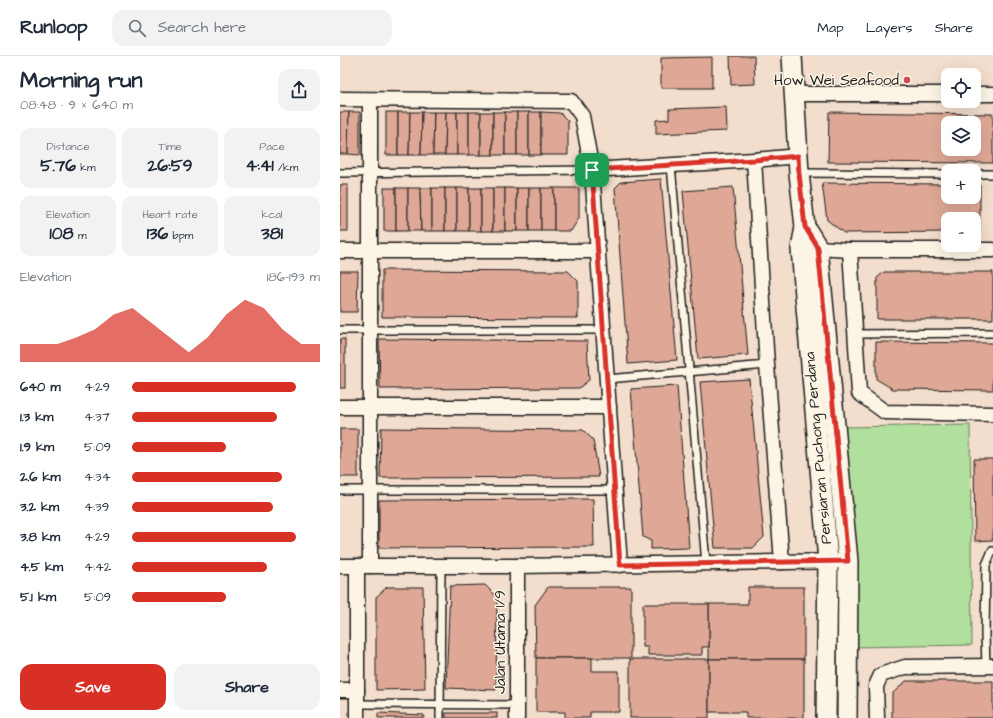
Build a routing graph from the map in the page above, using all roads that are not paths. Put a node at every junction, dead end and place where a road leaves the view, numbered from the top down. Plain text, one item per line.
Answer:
1 (792, 56) edge
2 (794, 94) junction
3 (941, 94) edge
4 (981, 94) edge
5 (993, 94) edge
6 (340, 100) edge
7 (370, 100) junction
8 (754, 160) junction
9 (799, 164) junction
10 (671, 165) junction
11 (592, 170) junction
12 (340, 173) edge
13 (370, 173) junction
14 (941, 174) edge
15 (981, 174) edge
16 (993, 174) edge
17 (809, 249) junction
18 (340, 250) edge
19 (370, 250) junction
20 (850, 250) junction
21 (993, 250) edge
22 (598, 251) junction
23 (340, 330) edge
24 (370, 330) junction
25 (604, 330) junction
26 (993, 333) edge
27 (855, 334) junction
28 (768, 364) junction
29 (689, 372) junction
30 (607, 379) junction
31 (340, 407) edge
32 (370, 407) junction
33 (609, 407) junction
34 (993, 414) edge
35 (340, 490) edge
36 (370, 490) junction
37 (615, 490) junction
38 (993, 551) edge
39 (828, 561) junction
40 (848, 561) junction
41 (782, 562) junction
42 (706, 563) junction
43 (620, 565) junction
44 (340, 566) edge
45 (363, 566) junction
46 (441, 566) junction
47 (517, 566) junction
48 (989, 634) edge
49 (990, 666) edge
50 (340, 690) edge
51 (357, 704) edge
52 (440, 705) junction
53 (517, 712) edge
54 (440, 718) edge
55 (826, 718) edge
56 (847, 718) edge
57 (876, 718) edge

1 - 2 street, Persiaran Puchong Perdana
2 - 3 street
2 - 9 street, Persiaran Puchong Perdana
4 - 5 street
6 - 7 street
7 - 11 street
7 - 13 street
8 - 9 street
8 - 10 street
8 - 28 street
9 - 14 lane
9 - 17 street, Persiaran Puchong Perdana
10 - 11 street
10 - 29 lane
11 - 13 lane
11 - 22 street
12 - 13 lane
13 - 19 street
15 - 16 lane
17 - 20 street
17 - 39 street, Persiaran Puchong Perdana
17 - 40 street, Persiaran Puchong Perdana
18 - 19 street
19 - 22 street
19 - 24 street
20 - 21 street
20 - 27 street
22 - 25 street
23 - 24 lane
24 - 25 lane
24 - 32 street
25 - 30 street
26 - 27 lane
27 - 34 street
28 - 29 lane
28 - 41 street
29 - 30 lane
29 - 42 lane
30 - 33 street
31 - 32 street
32 - 33 street
32 - 36 street
33 - 37 street
35 - 36 lane
36 - 37 lane
36 - 45 street
37 - 43 street
38 - 48 lane
39 - 40 street
39 - 41 street
39 - 55 street, Persiaran Puchong Perdana
40 - 56 street, Persiaran Puchong Perdana
41 - 42 street
42 - 43 street
43 - 47 street
44 - 45 street
45 - 46 street
45 - 51 street
46 - 47 street
46 - 52 lane
47 - 53 street, Jalan Utama 1/9
48 - 49 lane
49 - 57 street
50 - 51 street
51 - 52 lane
52 - 53 lane
52 - 54 lane

